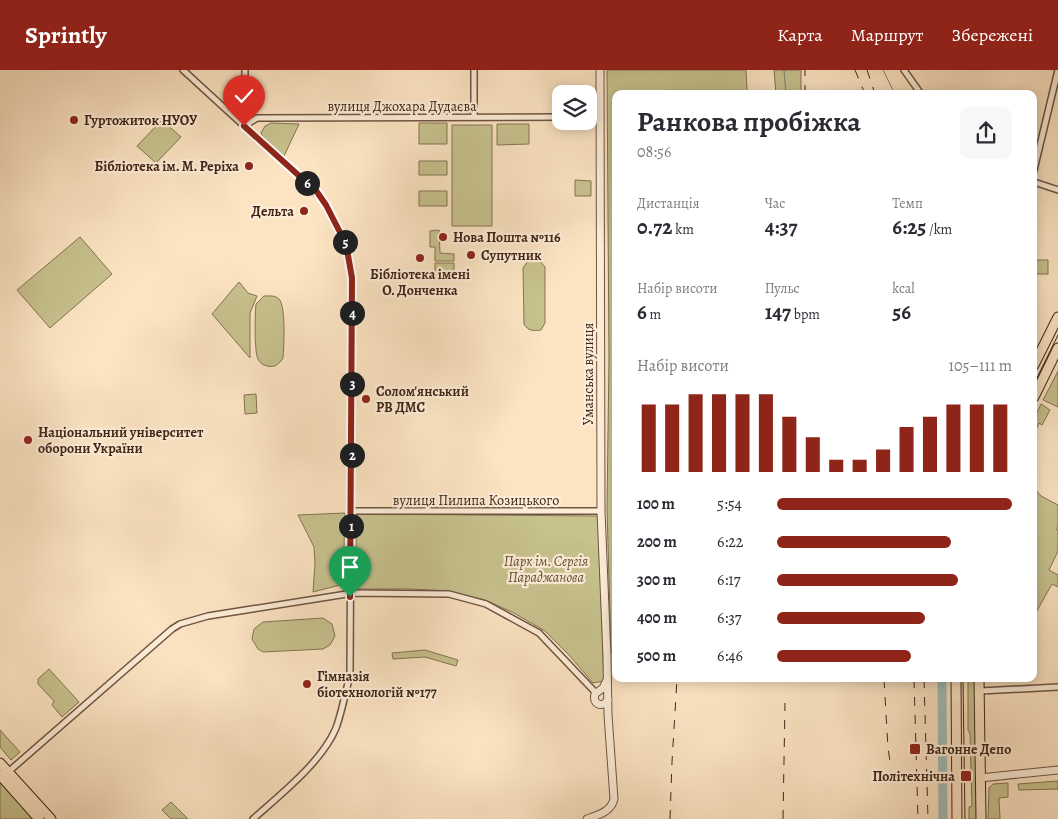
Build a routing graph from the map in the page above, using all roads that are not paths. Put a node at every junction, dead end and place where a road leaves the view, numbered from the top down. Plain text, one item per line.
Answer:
1 (184, 70) edge
2 (245, 70) edge
3 (474, 70) edge
4 (600, 70) edge
5 (904, 70) edge
6 (1058, 70) edge
7 (919, 90) edge
8 (600, 116) joint
9 (474, 117) junction
10 (552, 117) edge
11 (244, 126) junction
12 (1037, 158) edge
13 (1037, 183) edge
14 (1058, 190) edge
15 (1058, 317) edge
16 (1058, 348) edge
17 (1037, 359) edge
18 (1037, 390) edge
19 (351, 510) junction
20 (601, 511) junction
21 (350, 593) junction
22 (607, 677) junction
23 (956, 682) edge
24 (979, 682) edge
25 (1058, 686) edge
26 (980, 691) junction
27 (597, 692) junction
28 (608, 699) junction
29 (600, 705) junction
30 (608, 715) junction
31 (0, 763) edge
32 (1058, 770) edge
33 (4, 775) edge
34 (980, 778) junction
35 (39, 819) edge
36 (51, 819) edge
37 (253, 819) edge
38 (586, 819) edge
39 (957, 819) edge
40 (981, 819) edge

1 - 11 street
2 - 11 street
3 - 9 street
4 - 8 street, Уманська вулиця
5 - 7 street
6 - 12 street
8 - 20 street, Уманська вулиця
9 - 10 street, вулиця Джохара Дудаєва
9 - 11 street, вулиця Джохара Дудаєва
11 - 19 street
13 - 14 street
15 - 17 main road
16 - 18 main road
19 - 20 street, вулиця Пилипа Козицького
19 - 21 street
20 - 22 street, Уманська вулиця
21 - 27 street
21 - 33 street
21 - 37 street
22 - 27 street
22 - 28 street, Уманська вулиця
23 - 39 main road
24 - 26 main road
25 - 26 street
26 - 34 main road
27 - 28 street
27 - 29 street
28 - 29 street
28 - 30 street, Уманська вулиця
29 - 30 street
30 - 38 street, Уманська вулиця
31 - 33 main road
32 - 34 street
33 - 35 main road
33 - 36 main road
34 - 40 main road

